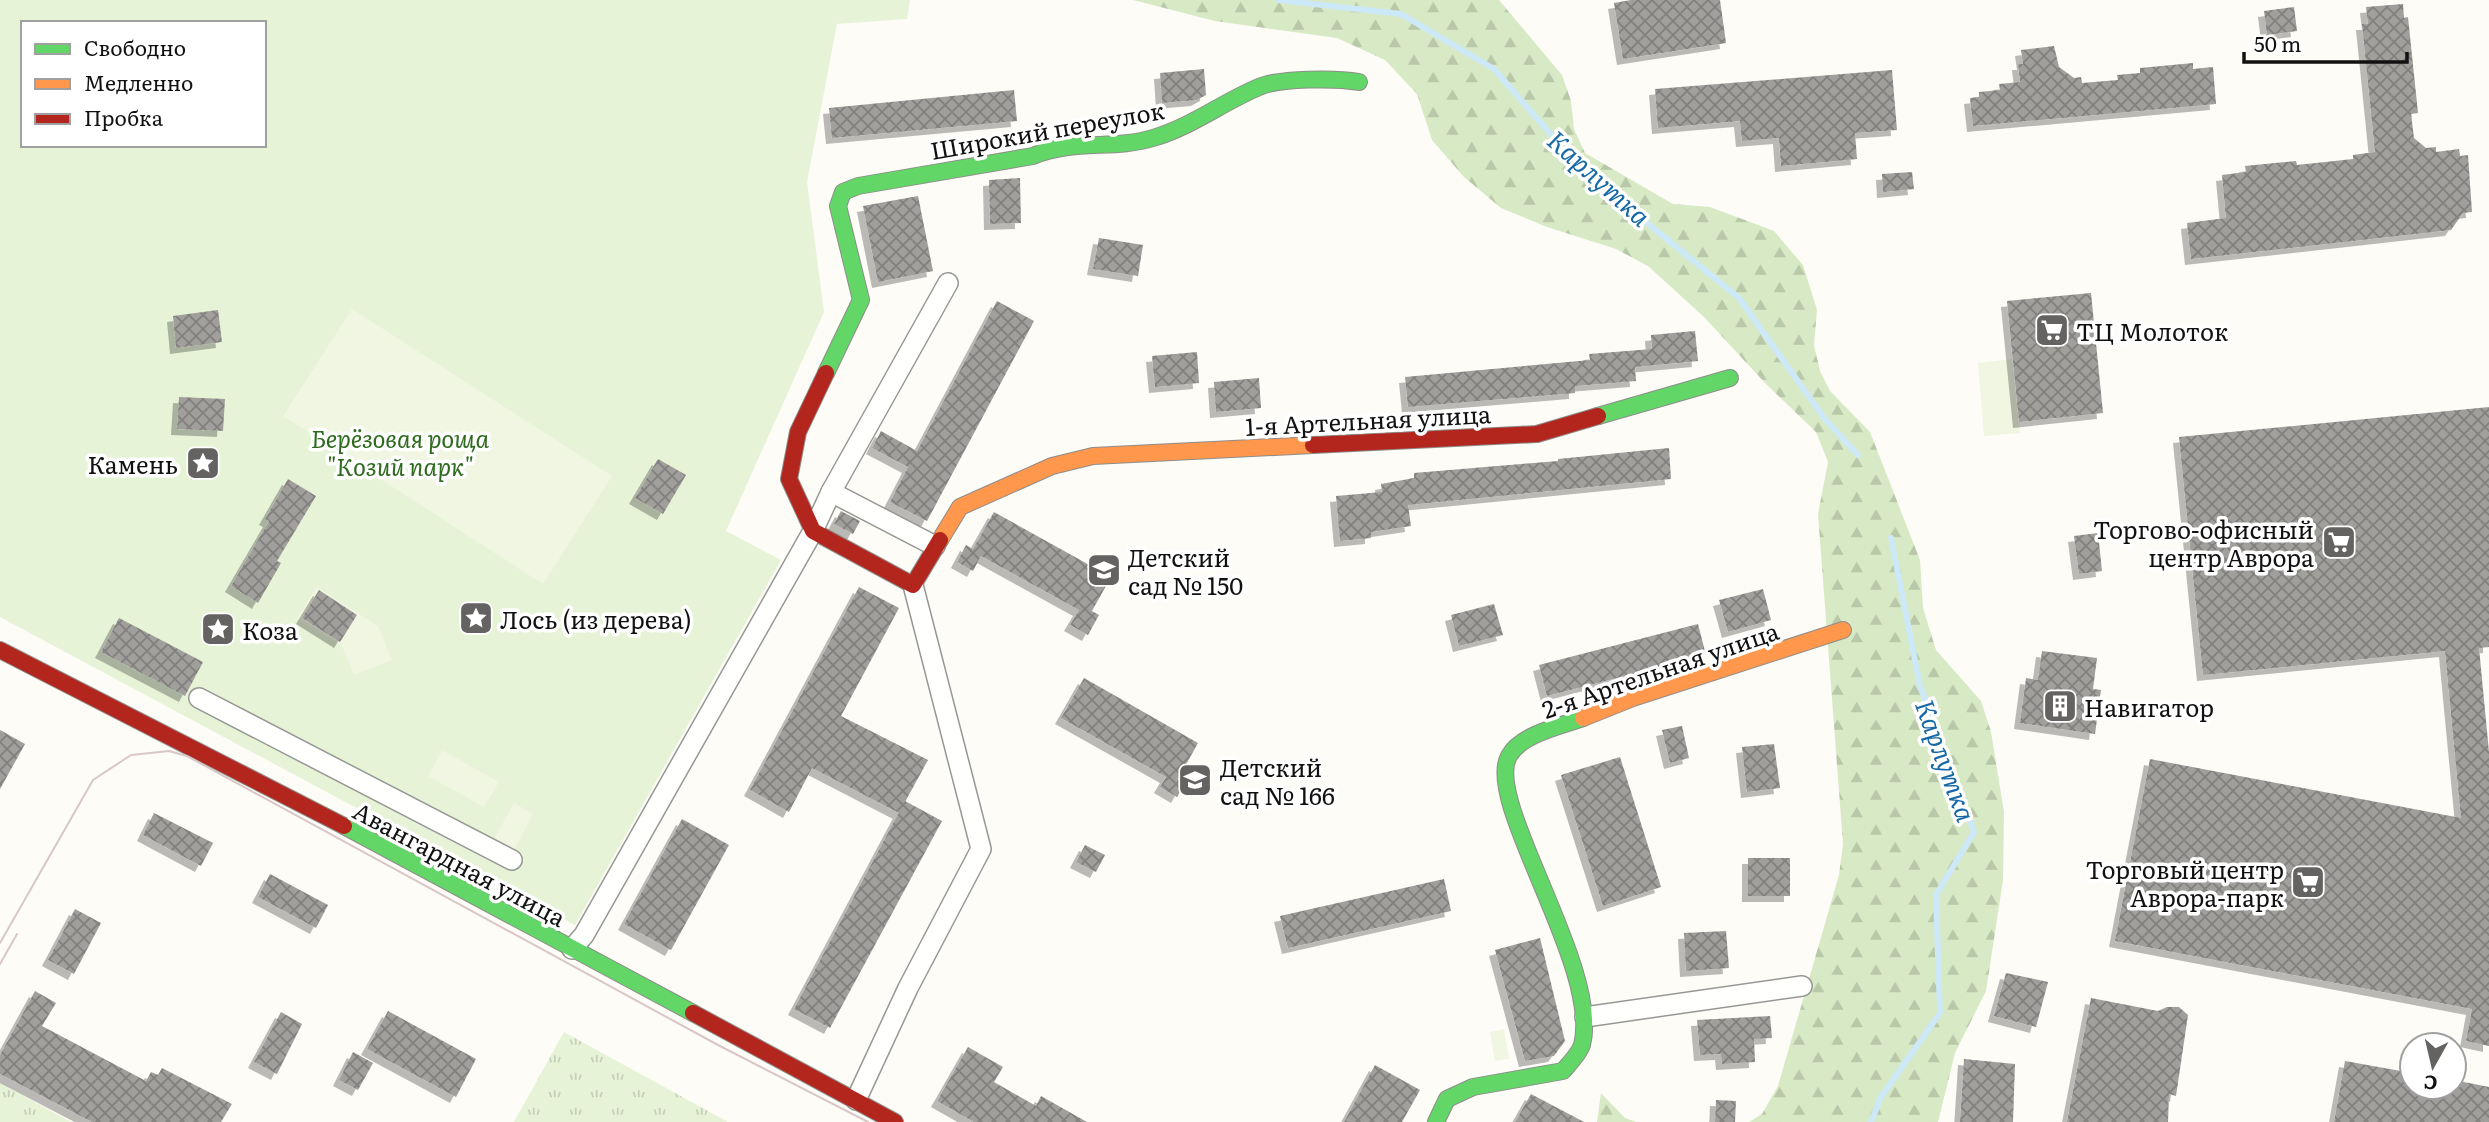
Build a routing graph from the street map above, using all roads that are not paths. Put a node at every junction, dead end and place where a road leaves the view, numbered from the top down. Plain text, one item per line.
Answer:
1 (1359, 82) dead end
2 (948, 283) dead end
3 (1730, 378) dead end
4 (831, 492) junction
5 (813, 531) junction
6 (934, 546) junction
7 (913, 585) junction
8 (1843, 630) dead end
9 (0, 650) edge
10 (198, 698) dead end
11 (512, 860) dead end
12 (572, 949) junction
13 (1802, 986) dead end
14 (1585, 1017) junction
15 (856, 1100) junction
16 (886, 1120) edge
17 (1436, 1122) edge

1 - 5 street, Широкий переулок
2 - 4 street
3 - 6 street, 1-я Артельная улица
4 - 5 street
4 - 6 street
5 - 7 street
5 - 12 street
6 - 7 street, 1-я Артельная улица
7 - 15 street
8 - 14 street, 2-я Артельная улица
9 - 12 street, Авангардная улица
10 - 11 street
12 - 15 street, Авангардная улица
13 - 14 street
14 - 17 street
15 - 16 street, Авангардная улица

